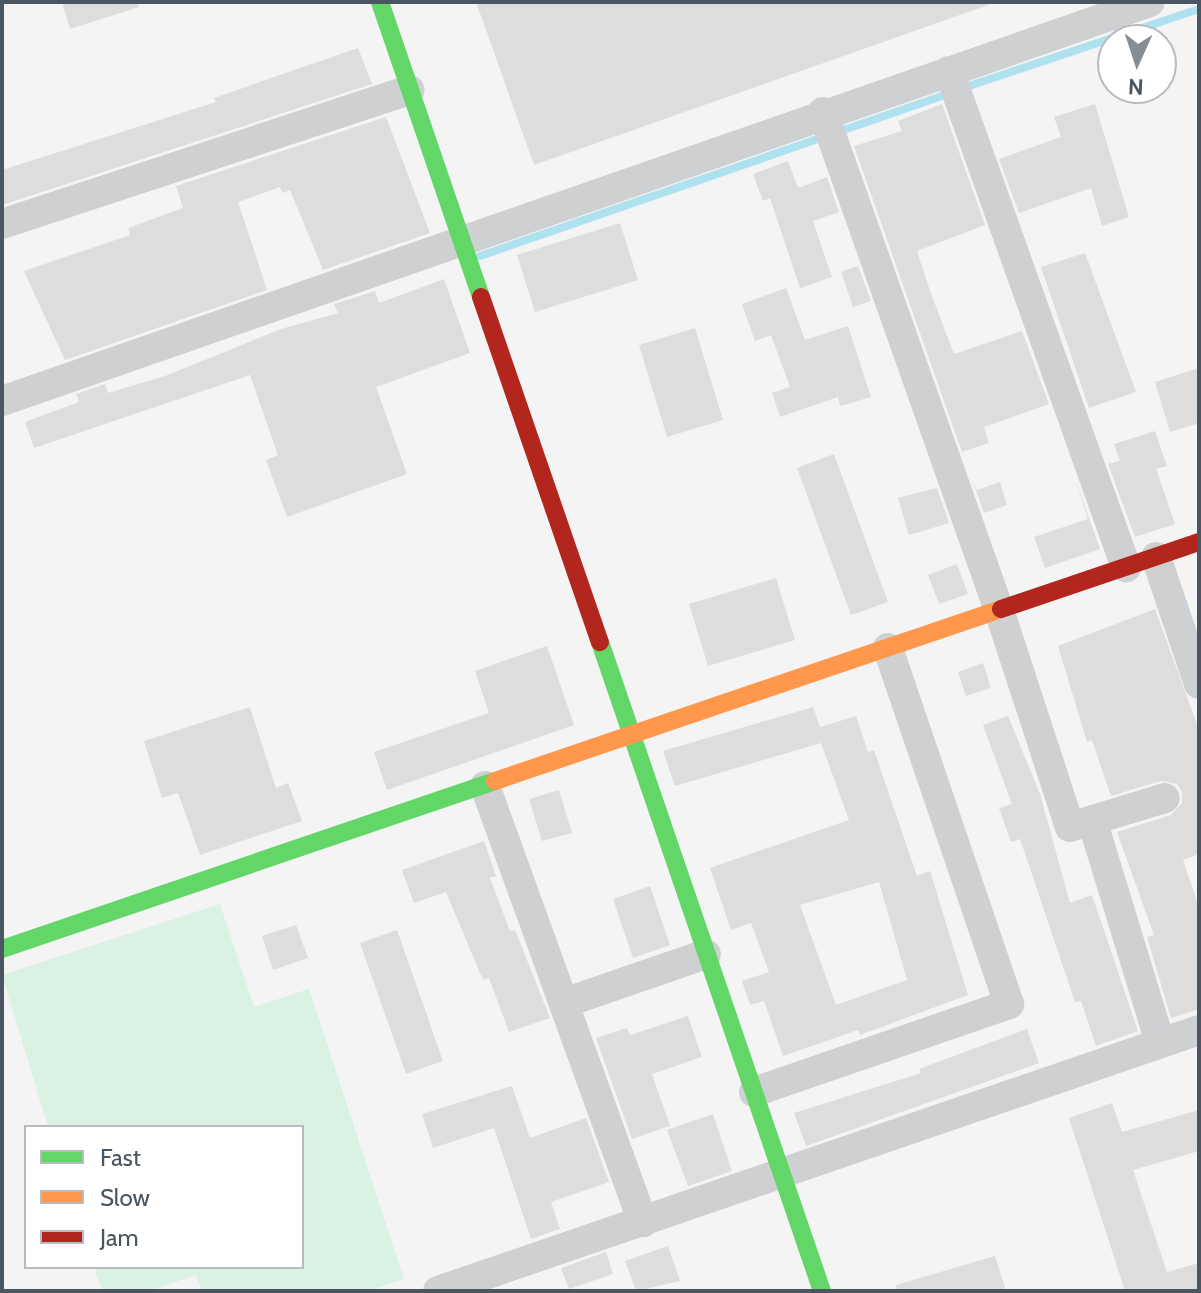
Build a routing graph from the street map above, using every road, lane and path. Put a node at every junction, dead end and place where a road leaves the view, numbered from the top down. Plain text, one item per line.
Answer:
1 (380, 2) edge
2 (1150, 2) edge
3 (955, 87) junction
4 (410, 90) junction
5 (825, 117) junction
6 (2, 224) edge
7 (463, 244) junction
8 (2, 401) edge
9 (1199, 542) edge
10 (1156, 557) junction
11 (1126, 567) junction
12 (999, 610) junction
13 (888, 648) junction
14 (1199, 684) edge
15 (631, 736) junction
16 (485, 786) junction
17 (1165, 798) dead end
18 (1092, 820) junction
19 (2, 949) edge
20 (706, 954) junction
21 (564, 1003) junction
22 (1199, 1030) edge
23 (1160, 1043) junction
24 (754, 1092) junction
25 (782, 1175) junction
26 (643, 1222) junction
27 (438, 1291) edge
28 (822, 1291) edge

1 - 4 street
2 - 3 street
3 - 5 street
3 - 11 street
4 - 6 street
4 - 7 street
5 - 7 street
5 - 12 street
7 - 8 street
7 - 15 street
9 - 10 street
10 - 11 street
10 - 14 street
11 - 12 street
12 - 13 street
12 - 18 street
13 - 15 street
13 - 24 street
15 - 16 street
15 - 20 street
16 - 19 street
16 - 21 street
17 - 18 street
18 - 23 street
20 - 21 street
20 - 24 street
21 - 26 street
22 - 23 street
23 - 25 street
24 - 25 street
25 - 26 street
25 - 28 street
26 - 27 street

